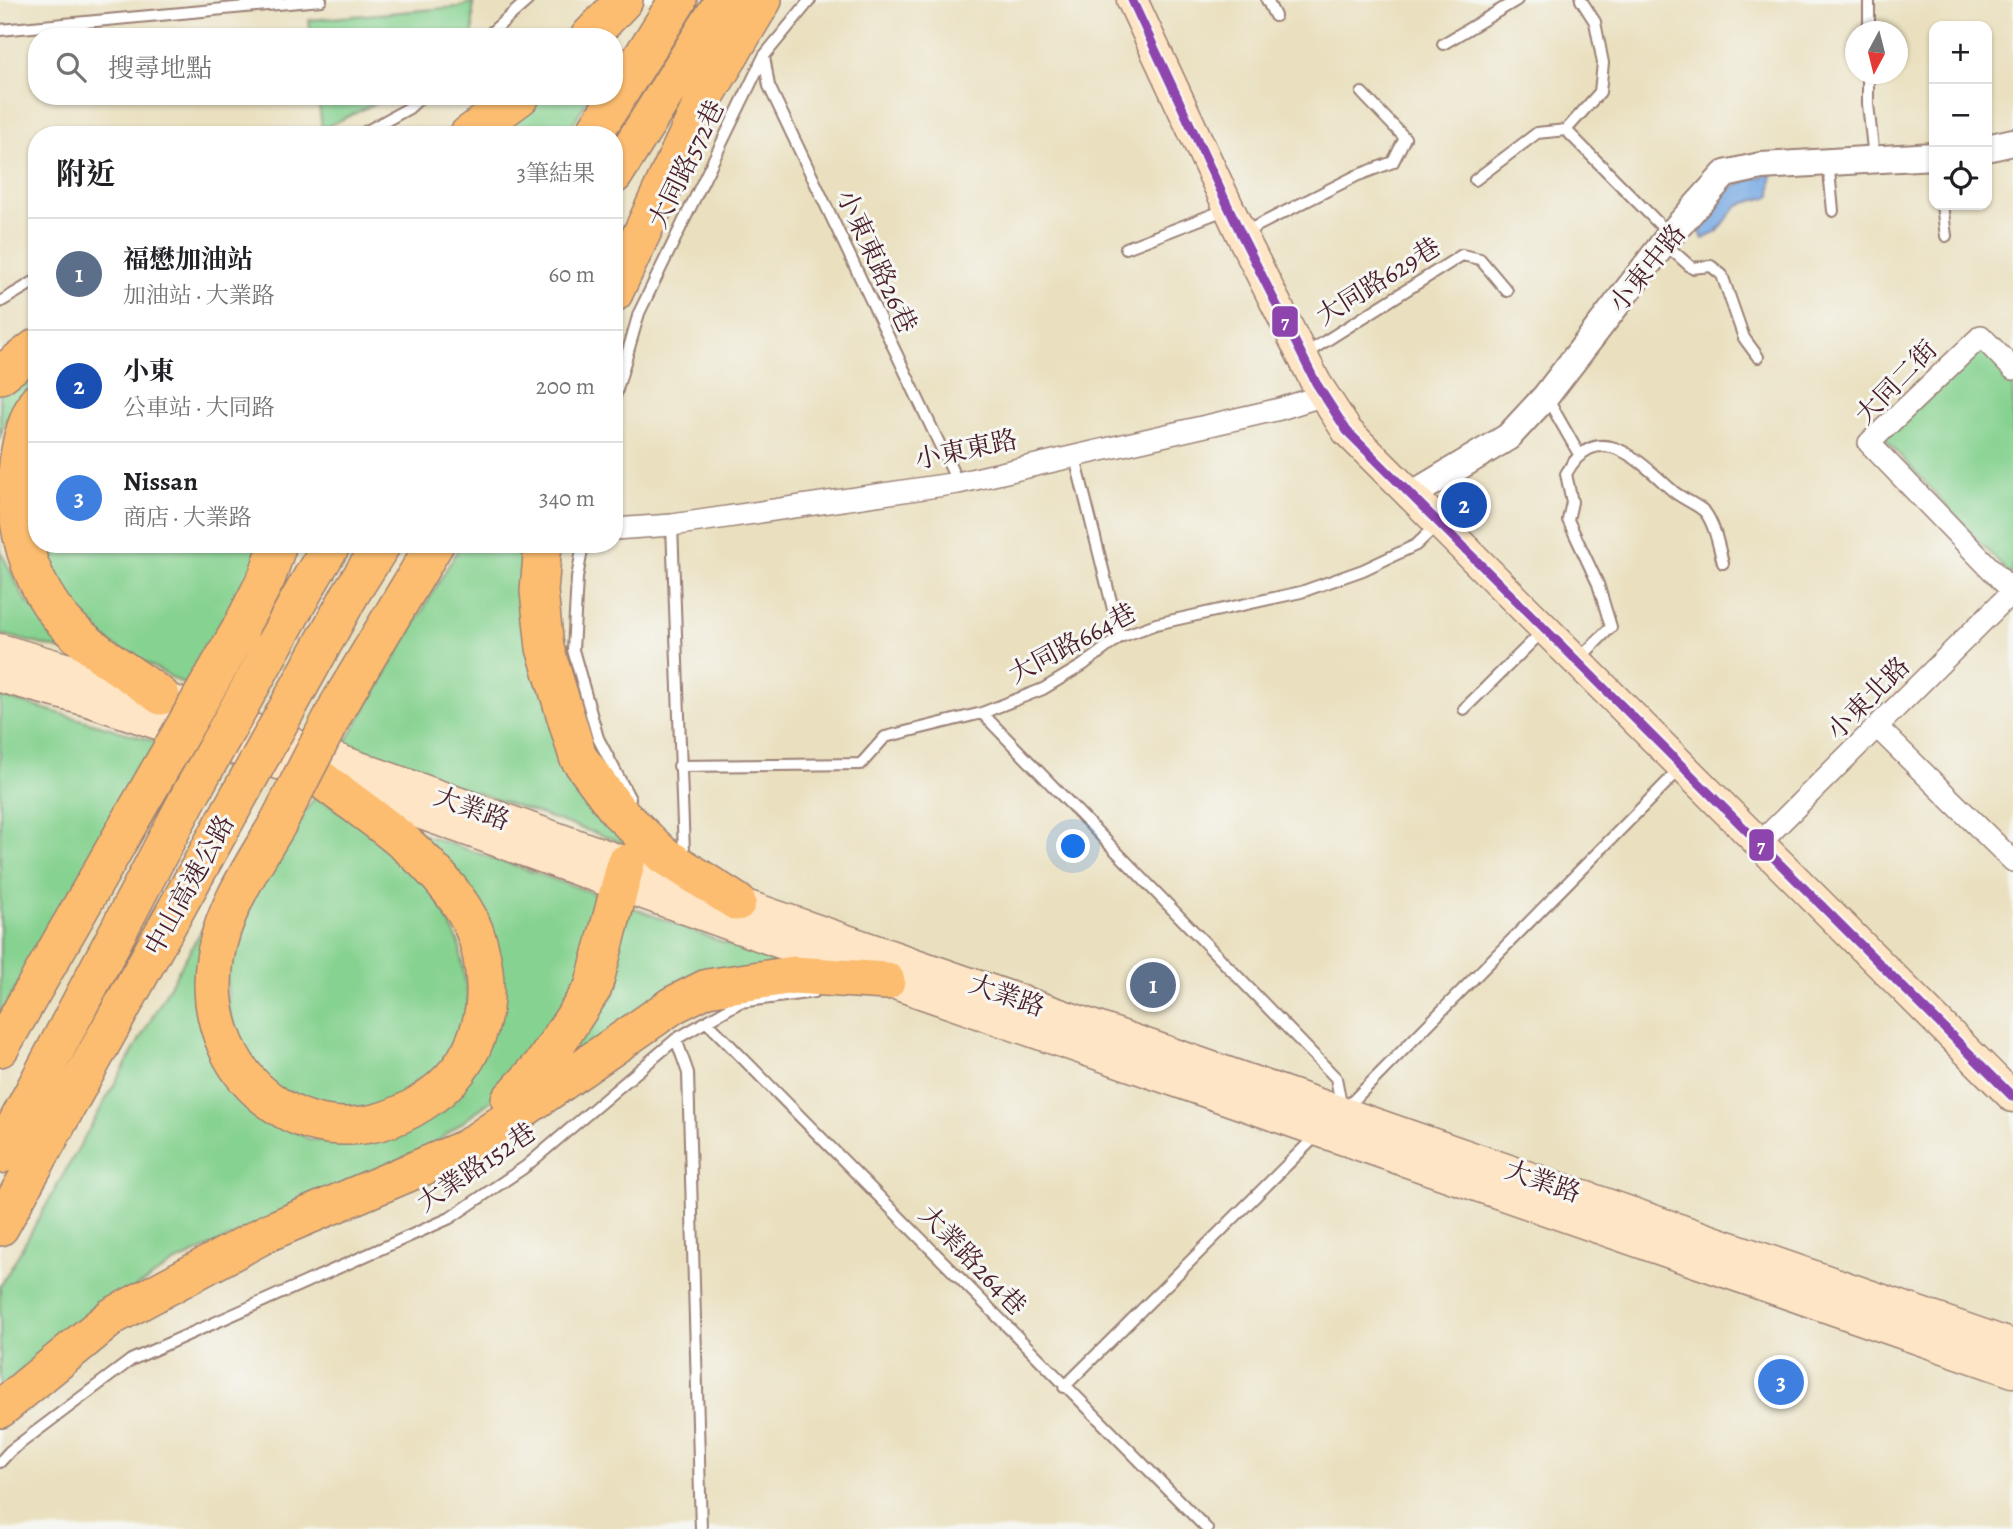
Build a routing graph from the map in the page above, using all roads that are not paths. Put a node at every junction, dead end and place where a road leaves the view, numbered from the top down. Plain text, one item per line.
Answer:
1 (321, 0) edge
2 (528, 0) edge
3 (624, 0) edge
4 (678, 0) edge
5 (724, 0) edge
6 (763, 0) edge
7 (810, 0) edge
8 (1132, 0) edge
9 (1267, 0) edge
10 (1517, 0) edge
11 (1581, 0) edge
12 (1869, 0) edge
13 (1275, 16) dead end
14 (1869, 21) edge
15 (496, 28) edge
16 (598, 28) edge
17 (0, 30) edge
18 (1443, 44) dead end
19 (764, 55) junction
20 (1868, 84) edge
21 (623, 87) edge
22 (1362, 93) dead end
23 (706, 95) junction
24 (413, 105) edge
25 (509, 105) edge
26 (612, 105) edge
27 (377, 126) edge
28 (480, 126) edge
29 (599, 126) edge
30 (1566, 130) junction
31 (2013, 142) edge
32 (1991, 147) edge
33 (1929, 156) edge
34 (1874, 158) junction
35 (623, 161) edge
36 (1828, 161) junction
37 (1475, 180) dead end
38 (1943, 210) edge
39 (1833, 211) dead end
40 (1235, 221) junction
41 (623, 232) edge
42 (1946, 236) dead end
43 (1667, 239) junction
44 (1126, 248) dead end
45 (623, 274) edge
46 (28, 285) edge
47 (1507, 291) dead end
48 (0, 302) edge
49 (1302, 356) junction
50 (1758, 357) dead end
51 (623, 369) edge
52 (2013, 369) edge
53 (1324, 395) junction
54 (1546, 396) junction
55 (28, 413) edge
56 (1074, 454) junction
57 (1580, 456) junction
58 (958, 483) junction
59 (1410, 496) junction
60 (1439, 523) junction
61 (672, 525) junction
62 (623, 528) edge
63 (275, 553) edge
64 (326, 553) edge
65 (376, 553) edge
66 (430, 553) edge
67 (542, 553) edge
68 (581, 553) edge
69 (1723, 563) dead end
70 (2013, 591) edge
71 (1545, 630) junction
72 (1120, 637) junction
73 (0, 649) edge
74 (1577, 661) junction
75 (0, 677) edge
76 (161, 696) junction
77 (1464, 709) dead end
78 (982, 713) junction
79 (1878, 728) junction
80 (679, 766) junction
81 (1682, 766) junction
82 (318, 777) junction
83 (638, 807) dead end
84 (1761, 842) junction
85 (674, 843) dead end
86 (684, 852) junction
87 (695, 858) dead end
88 (2013, 861) edge
89 (624, 875) junction
90 (744, 897) junction
91 (835, 989) dead end
92 (877, 989) junction
93 (822, 991) dead end
94 (707, 1022) junction
95 (677, 1039) junction
96 (0, 1048) edge
97 (2013, 1097) edge
98 (1333, 1121) junction
99 (467, 1148) junction
100 (0, 1156) edge
101 (1509, 1183) junction
102 (0, 1227) edge
103 (2013, 1345) edge
104 (2013, 1372) edge
105 (1065, 1387) junction
106 (0, 1409) edge
107 (0, 1462) edge
108 (701, 1529) edge
109 (1207, 1529) edge

1 - 17 lane
2 - 15 lane
3 - 16 highway
4 - 21 highway
5 - 35 highway
6 - 23 highway
7 - 19 lane, 大同路572巷
8 - 40 main road
9 - 13 lane
10 - 18 lane
11 - 30 lane
12 - 14 lane
19 - 51 lane, 大同路572巷
19 - 58 lane, 小東東路26巷
20 - 34 lane
22 - 40 lane
23 - 41 highway
23 - 45 highway
24 - 27 lane
25 - 28 highway
26 - 29 highway
30 - 37 lane
30 - 43 lane
31 - 32 street
33 - 34 street, 小東中路
34 - 36 street, 小東中路
36 - 39 lane
36 - 43 street, 小東中路
38 - 42 lane
40 - 44 lane
40 - 49 main road
43 - 50 lane
43 - 54 street, 小東中路
46 - 48 lane
47 - 49 lane, 大同路629巷
49 - 53 main road
52 - 70 street, 大同二街
53 - 56 street, 小東東路
53 - 59 main road
54 - 57 lane
54 - 59 street, 小東中路
55 - 76 highway
56 - 58 street, 小東東路
56 - 72 lane
57 - 69 lane
57 - 74 lane
58 - 61 street, 小東東路
59 - 60 main road
60 - 71 main road
60 - 72 lane, 大同路664巷
61 - 62 street, 小東東路
61 - 80 lane
63 - 96 highway, bridge
64 - 100 highway, 中山高速公路, bridge
65 - 102 highway, 中山高速公路, bridge
66 - 82 highway, bridge
67 - 90 highway
68 - 83 lane
70 - 79 street, 小東北路
71 - 74 main road
71 - 77 lane
72 - 78 lane, 大同路664巷
73 - 76 main road, 大業路
74 - 81 main road
75 - 82 main road, 大業路
76 - 89 main road, 大業路
78 - 80 lane, 大同路664巷
78 - 98 lane
79 - 84 street, 小東北路
79 - 88 street
80 - 86 lane
81 - 84 main road
81 - 98 lane
82 - 89 main road, 大業路
84 - 97 main road
85 - 86 lane
86 - 87 lane
89 - 90 main road, 大業路
89 - 92 main road, 大業路
89 - 99 highway
90 - 98 main road, 大業路
91 - 92 lane
92 - 98 main road, 大業路
92 - 99 highway
93 - 94 lane, 大業路152巷
94 - 95 lane, 大業路152巷
94 - 105 lane, 大業路264巷
95 - 107 lane, 大業路152巷
95 - 108 lane
98 - 101 main road, 大業路
98 - 105 lane
99 - 106 highway
101 - 103 main road, 大業路
101 - 104 main road, 大業路
105 - 109 lane, 大業路264巷

